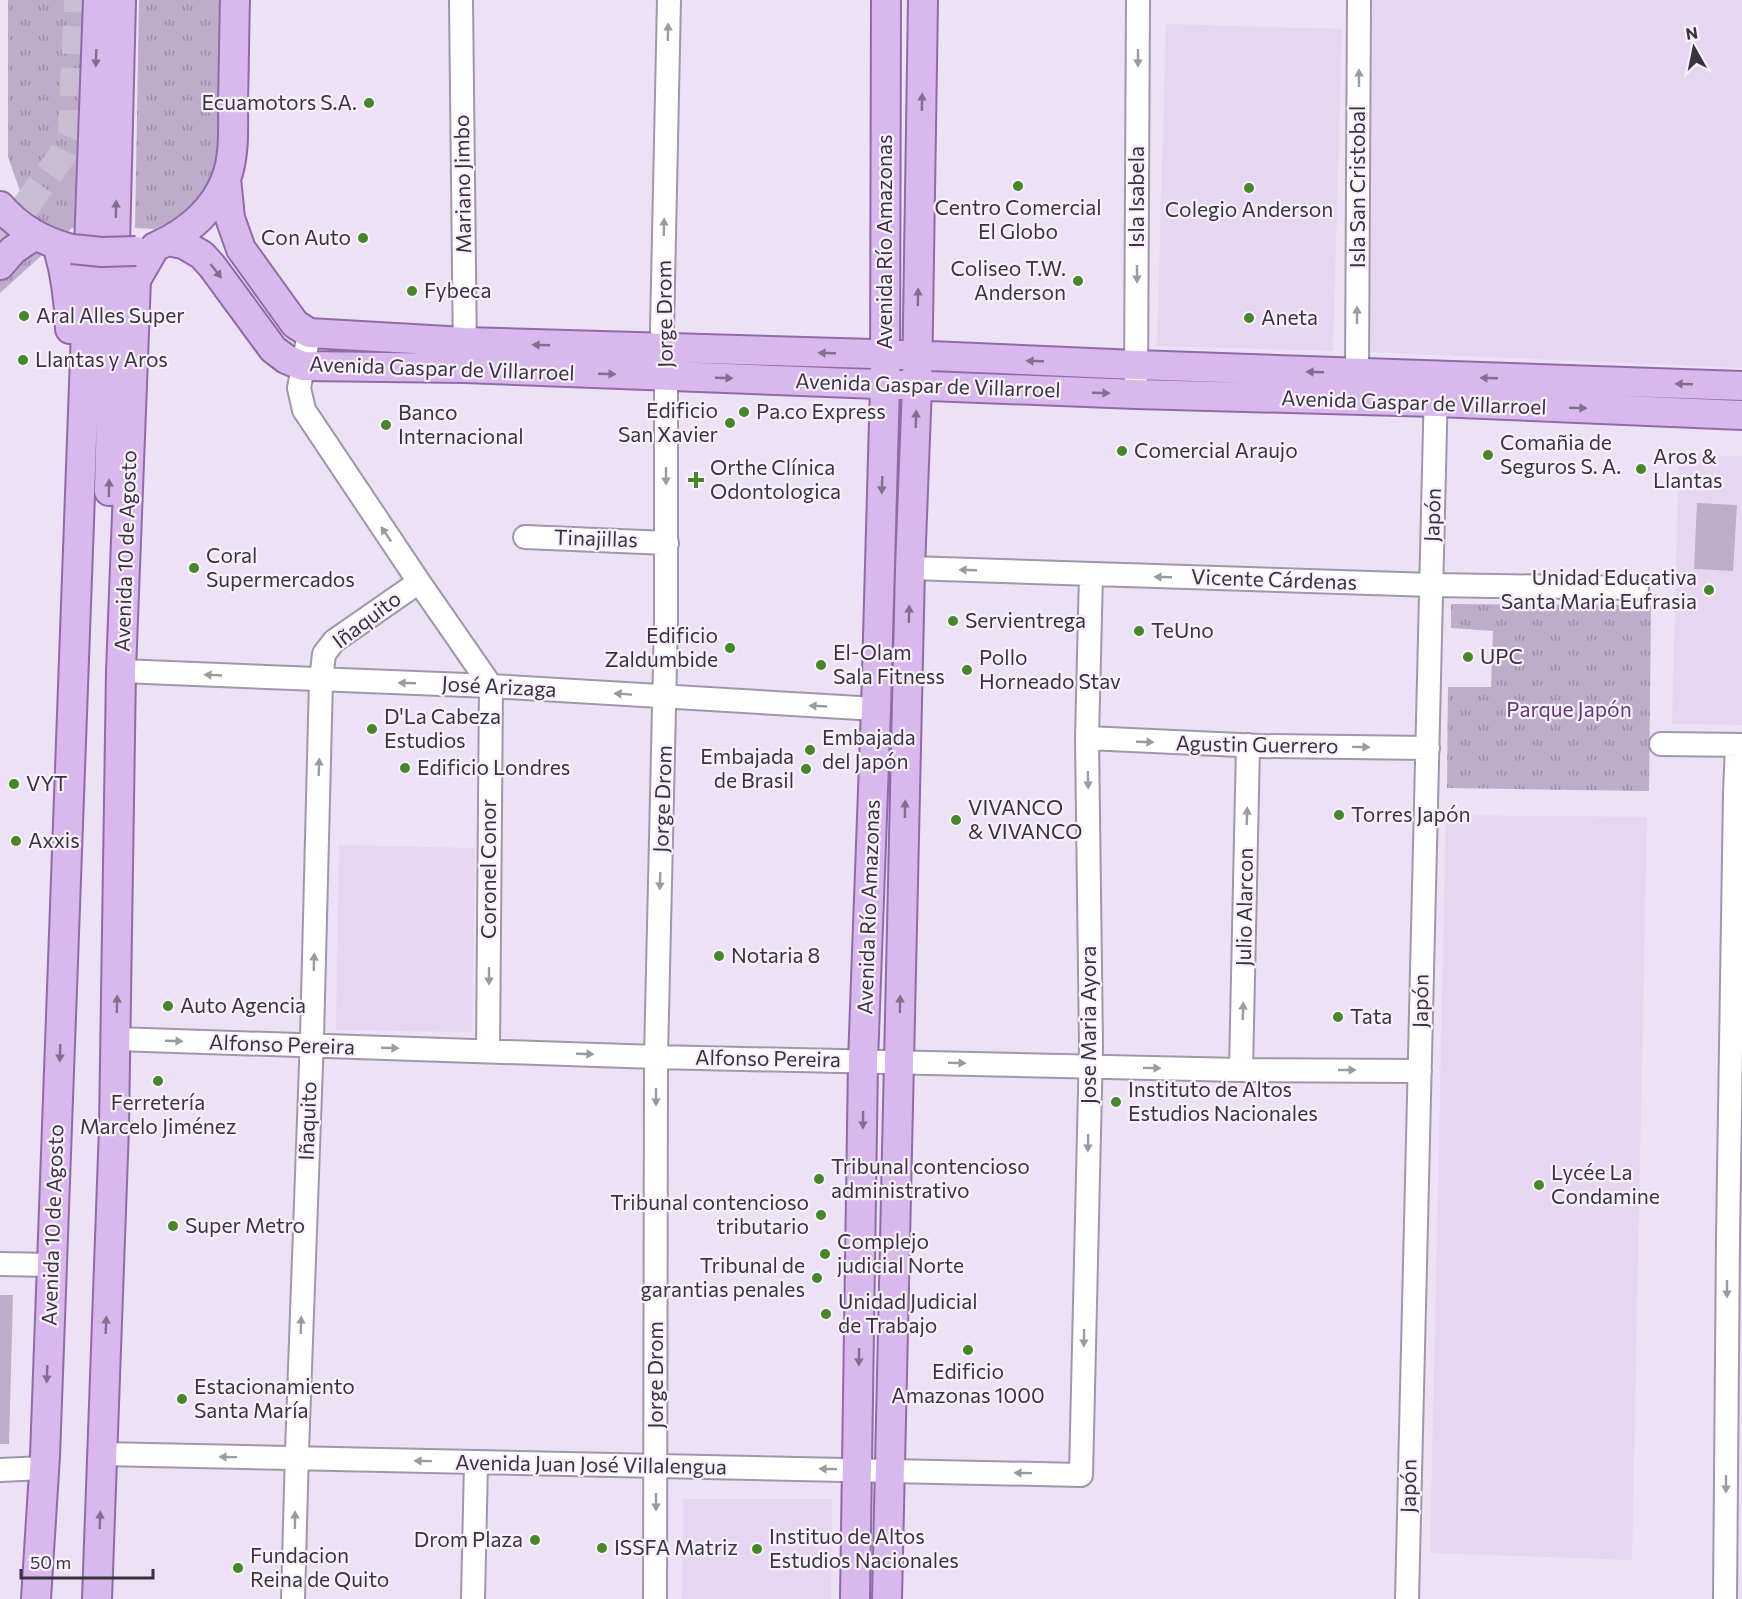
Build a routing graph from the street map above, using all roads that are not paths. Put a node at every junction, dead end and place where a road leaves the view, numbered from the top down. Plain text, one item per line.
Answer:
1 (98, 0) edge
2 (121, 0) edge
3 (235, 0) edge
4 (461, 0) edge
5 (669, 0) edge
6 (886, 0) edge
7 (923, 0) edge
8 (1138, 0) edge
9 (1359, 0) edge
10 (226, 178) junction
11 (0, 206) edge
12 (54, 243) junction
13 (153, 246) junction
14 (0, 266) edge
15 (309, 333) junction
16 (465, 355) junction
17 (885, 355) junction
18 (918, 356) junction
19 (664, 362) junction
20 (1136, 365) junction
21 (303, 366) junction
22 (1357, 374) junction
23 (885, 385) junction
24 (917, 386) junction
25 (1740, 386) edge
26 (1436, 389) junction
27 (1136, 394) junction
28 (1741, 415) edge
29 (525, 537) dead end
30 (667, 543) junction
31 (910, 568) junction
32 (1091, 574) junction
33 (418, 582) junction
34 (1431, 585) junction
35 (1637, 588) dead end
36 (121, 671) junction
37 (321, 680) junction
38 (491, 686) junction
39 (665, 697) junction
40 (876, 709) junction
41 (1087, 738) junction
42 (1661, 744) dead end
43 (1248, 745) junction
44 (1740, 745) edge
45 (1428, 748) junction
46 (67, 851) junction
47 (119, 860) junction
48 (116, 1039) junction
49 (310, 1047) junction
50 (488, 1051) junction
51 (656, 1057) junction
52 (863, 1061) junction
53 (898, 1062) junction
54 (1090, 1066) junction
55 (1241, 1070) junction
56 (1420, 1071) junction
57 (1735, 1230) edge
58 (0, 1264) edge
59 (51, 1265) junction
60 (102, 1455) junction
61 (296, 1459) junction
62 (476, 1462) junction
63 (656, 1466) junction
64 (44, 1468) junction
65 (0, 1470) edge
66 (857, 1470) junction
67 (889, 1471) junction
68 (1081, 1475) joint
69 (36, 1599) edge
70 (97, 1599) edge
71 (293, 1599) edge
72 (473, 1599) edge
73 (656, 1599) edge
74 (855, 1599) edge
75 (887, 1599) edge
76 (1407, 1599) edge
77 (1725, 1599) edge

1 -> 46 main road, Avenida 10 de Agosto
47 -> 2 main road, Avenida 10 de Agosto
3 - 10 main road, Avenida 10 de Agosto
4 - 16 street, Mariano Jimbo
19 -> 5 street, Jorge Drom
6 - 17 main road, Avenida Río Amazonas
18 -> 7 main road, Avenida Río Amazonas
8 -> 20 street, Isla Isabela
22 -> 9 street, Isla San Cristobal
10 - 13 main road, Avenida 10 de Agosto
10 - 15 main road, Avenida Gaspar de Villarroel
11 - 12 main road
12 - 13 main road, bridge
12 - 14 main road
12 - 46 main road, Avenida 10 de Agosto
13 -> 21 main road, Avenida Gaspar de Villarroel
13 - 36 main road, Avenida 10 de Agosto
15 - 16 main road, Avenida Gaspar de Villarroel
15 - 21 street
16 - 19 main road, Avenida Gaspar de Villarroel
16 - 21 main road, Avenida Gaspar de Villarroel
17 - 18 main road, Avenida Gaspar de Villarroel
17 -> 19 main road, Avenida Gaspar de Villarroel
17 - 23 main road, Avenida Río Amazonas
20 -> 18 main road, Avenida Gaspar de Villarroel
18 - 24 main road, Avenida Río Amazonas
19 -> 23 main road, Avenida Gaspar de Villarroel
19 -> 30 street, Jorge Drom
22 -> 20 main road, Avenida Gaspar de Villarroel
20 - 27 street, Isla Isabela
33 -> 21 street
22 - 26 main road, Avenida Gaspar de Villarroel
23 - 24 main road, Avenida Gaspar de Villarroel
23 -> 40 main road, Avenida Río Amazonas
24 -> 27 main road, Avenida Gaspar de Villarroel
31 -> 24 main road, Avenida Río Amazonas
25 -> 26 main road, Avenida Gaspar de Villarroel
25 - 28 main road
26 - 27 main road, Avenida Gaspar de Villarroel
26 -> 28 main road, Avenida Gaspar de Villarroel
26 - 34 street, Japón
29 - 30 street, Tinajillas
30 - 39 street, Jorge Drom
32 -> 31 street, Vicente Cárdenas
53 -> 31 main road, Avenida Río Amazonas
34 -> 32 street, Vicente Cárdenas
32 - 41 street, Jose Maria Ayora
33 - 37 street, Iñaquito
33 - 38 street
34 - 35 street, Vicente Cárdenas
34 - 45 street, Japón
37 -> 36 street, José Arizaga
36 - 47 main road, Avenida 10 de Agosto
38 -> 37 street, José Arizaga
49 -> 37 street, Iñaquito
39 -> 38 street, José Arizaga
38 -> 50 street, Coronel Conor
40 -> 39 street, José Arizaga
39 -> 51 street, Jorge Drom
40 - 52 main road, Avenida Río Amazonas
41 -> 43 street, Agustin Guerrero
41 -> 54 street, Jose Maria Ayora
42 - 44 street
43 -> 45 street, Agustin Guerrero
55 -> 43 street, Julio Alarcon
44 - 57 street
45 - 56 street, Japón
46 -> 59 main road, Avenida 10 de Agosto
48 -> 47 main road, Avenida 10 de Agosto
48 -> 49 street, Alfonso Pereira
60 -> 48 main road, Avenida 10 de Agosto
49 -> 50 street, Alfonso Pereira
61 -> 49 street, Iñaquito
50 -> 51 street, Alfonso Pereira
51 - 52 street, Alfonso Pereira
51 -> 63 street, Jorge Drom
52 - 53 street, Alfonso Pereira
52 -> 66 main road, Avenida Río Amazonas
53 -> 54 street, Alfonso Pereira
53 - 67 main road, Avenida Río Amazonas
54 -> 55 street, Alfonso Pereira
54 -> 68 street, Jose Maria Ayora
55 -> 56 street, Alfonso Pereira
56 - 76 street, Japón
57 -> 77 street
58 - 59 street
59 -> 64 main road, Avenida 10 de Agosto
61 -> 60 street, Avenida Juan José Villalengua
70 -> 60 main road, Avenida 10 de Agosto
62 -> 61 street, Avenida Juan José Villalengua
71 -> 61 street, Iñaquito
62 - 63 street, Avenida Juan José Villalengua
62 - 72 street
66 -> 63 street, Avenida Juan José Villalengua
63 -> 73 street, Jorge Drom
64 - 65 street
64 - 69 main road, Avenida 10 de Agosto
66 - 67 street, Avenida Juan José Villalengua
66 - 74 main road, Avenida Río Amazonas
68 -> 67 street, Avenida Juan José Villalengua
67 - 75 main road, Avenida Río Amazonas

